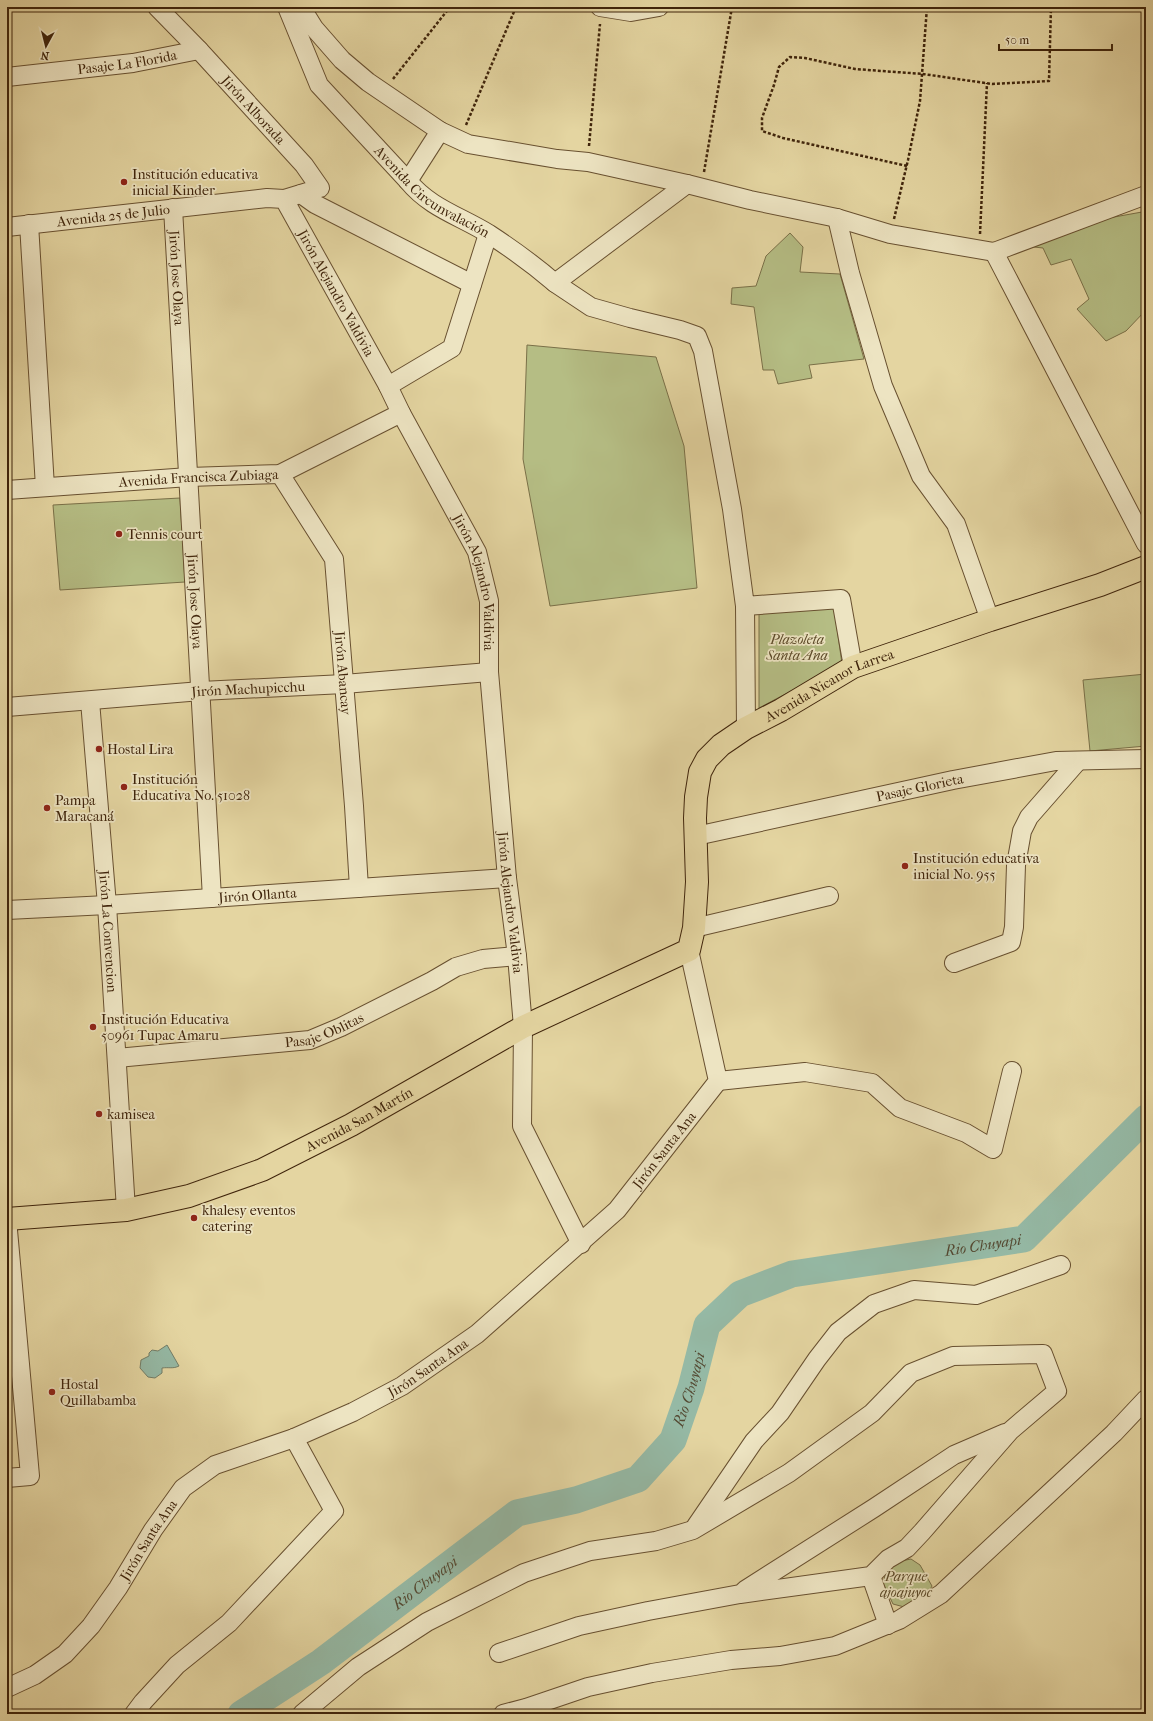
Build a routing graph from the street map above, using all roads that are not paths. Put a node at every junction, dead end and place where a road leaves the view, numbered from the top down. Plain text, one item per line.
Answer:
1 (157, 7) edge
2 (287, 7) edge
3 (301, 7) edge
4 (600, 7) edge
5 (659, 7) edge
6 (199, 50) junction
7 (7, 77) edge
8 (440, 131) junction
9 (408, 181) junction
10 (694, 186) junction
11 (1146, 194) edge
12 (284, 197) junction
13 (173, 208) junction
14 (837, 218) junction
15 (29, 224) junction
16 (7, 226) edge
17 (488, 234) junction
18 (987, 250) junction
19 (472, 284) junction
20 (555, 284) junction
21 (388, 386) junction
22 (401, 413) junction
23 (280, 474) junction
24 (188, 477) junction
25 (45, 487) junction
26 (7, 490) edge
27 (1146, 544) edge
28 (1146, 567) edge
29 (744, 606) junction
30 (990, 620) junction
31 (853, 667) junction
32 (490, 672) junction
33 (344, 684) junction
34 (201, 691) junction
35 (90, 702) junction
36 (7, 707) edge
37 (746, 728) junction
38 (1146, 759) edge
39 (1078, 761) junction
40 (696, 836) junction
41 (507, 878) junction
42 (359, 888) junction
43 (829, 896) dead end
44 (212, 898) junction
45 (106, 906) junction
46 (7, 910) edge
47 (694, 928) junction
48 (689, 950) junction
49 (517, 956) junction
50 (954, 963) dead end
51 (523, 1027) junction
52 (117, 1058) junction
53 (1012, 1071) dead end
54 (718, 1081) junction
55 (126, 1210) junction
56 (7, 1219) edge
57 (581, 1244) junction
58 (1061, 1265) dead end
59 (1146, 1399) edge
60 (1010, 1431) junction
61 (294, 1438) junction
62 (7, 1478) edge
63 (693, 1530) junction
64 (870, 1576) junction
65 (740, 1594) junction
66 (888, 1625) junction
67 (499, 1653) dead end
68 (7, 1688) edge
69 (134, 1714) edge
70 (302, 1714) edge
71 (503, 1714) edge

1 - 6 street, Jirón Alborada
2 - 9 street, Avenida Circunvalación
3 - 8 street
4 - 5 street
6 - 7 street, Pasaje La Florida
6 - 12 street, Jirón Alborada
8 - 9 street
8 - 10 street
9 - 17 street, Avenida Circunvalación
10 - 14 street
10 - 20 street
11 - 18 street
12 - 13 street, Avenida 25 de Julio
12 - 19 street
12 - 21 street, Jirón Alejandro Valdivia
13 - 15 street, Avenida 25 de Julio
13 - 24 street, Jirón Jose Olaya
14 - 18 street
14 - 30 street
15 - 16 street, Avenida 25 de Julio
15 - 25 street
17 - 19 street, Avenida Circunvalación
17 - 20 street
18 - 27 street
19 - 21 street, Avenida Circunvalación
20 - 29 street
21 - 22 street, Jirón Alejandro Valdivia
22 - 23 street, Avenida Francisca Zubiaga
22 - 32 street, Jirón Alejandro Valdivia
23 - 24 street, Avenida Francisca Zubiaga
23 - 33 street, Jirón Abancay
24 - 25 street, Avenida Francisca Zubiaga
24 - 34 street, Jirón Jose Olaya
25 - 26 street, Avenida Francisca Zubiaga
28 - 30 main road, Avenida Nicanor Larrea
29 - 31 street
29 - 37 street
30 - 31 main road, Avenida Nicanor Larrea
31 - 37 main road, Avenida Nicanor Larrea
32 - 33 street, Jirón Machupicchu
32 - 41 street, Jirón Alejandro Valdivia
33 - 34 street, Jirón Machupicchu
33 - 42 street, Jirón Abancay
34 - 35 street, Jirón Machupicchu
34 - 44 street, Jirón Jose Olaya
35 - 36 street, Jirón Machupicchu
35 - 45 street, Jirón La Convencion
37 - 40 main road, Avenida Nicanor Larrea
38 - 39 street, Pasaje Glorieta
39 - 40 street, Pasaje Glorieta
39 - 50 street
40 - 47 main road, Avenida Nicanor Larrea
41 - 42 street, Jirón Ollanta
41 - 49 street, Jirón Alejandro Valdivia
42 - 44 street, Jirón Ollanta
43 - 47 street
44 - 45 street, Jirón Ollanta
45 - 46 street, Jirón Ollanta
45 - 52 street, Jirón La Convencion
47 - 48 main road, Avenida Nicanor Larrea
48 - 51 main road, Avenida San Martín
48 - 54 street
49 - 51 street, Jirón Alejandro Valdivia
49 - 52 street, Pasaje Oblitas
51 - 55 main road, Avenida San Martín
51 - 57 street, Jirón Alejandro Valdivia
52 - 55 street, Jirón La Convencion
53 - 54 street
54 - 57 street, Jirón Santa Ana
55 - 56 main road, Avenida San Martín
56 - 62 street
57 - 61 street, Jirón Santa Ana
58 - 63 street
59 - 66 street
60 - 63 street
60 - 64 street
60 - 65 street
61 - 68 street, Jirón Santa Ana
61 - 69 street
63 - 70 street
64 - 65 street
64 - 66 street
65 - 67 street
66 - 71 street

